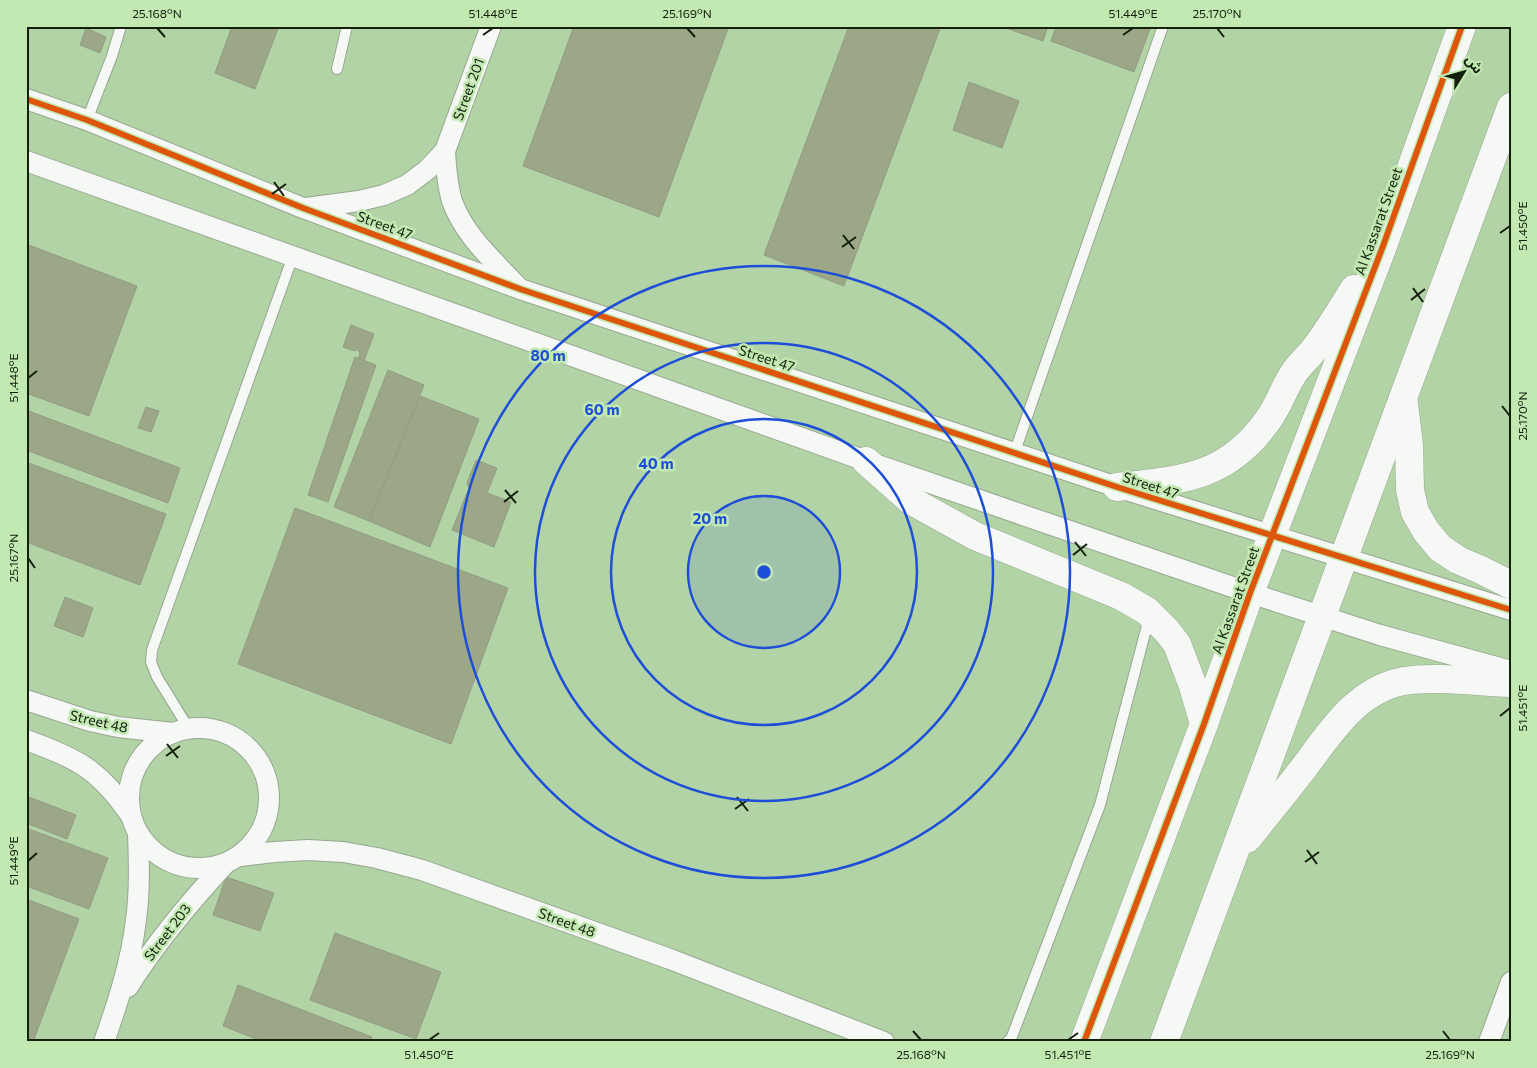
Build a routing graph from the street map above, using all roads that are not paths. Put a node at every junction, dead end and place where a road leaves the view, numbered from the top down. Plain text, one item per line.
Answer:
1 (121, 26) edge
2 (347, 26) edge
3 (491, 26) edge
4 (1163, 26) edge
5 (1462, 26) edge
6 (337, 68) dead end
7 (26, 99) edge
8 (1511, 107) edge
9 (87, 120) junction
10 (445, 151) junction
11 (26, 161) edge
12 (303, 208) junction
13 (1383, 246) junction
14 (293, 256) junction
15 (520, 289) junction
16 (1403, 400) junction
17 (1014, 454) junction
18 (866, 461) junction
19 (1117, 487) junction
20 (1272, 536) junction
21 (1344, 557) junction
22 (1511, 585) edge
23 (1250, 593) junction
24 (1511, 610) edge
25 (1150, 614) junction
26 (1323, 615) junction
27 (1511, 671) edge
28 (1511, 683) edge
29 (26, 700) edge
30 (1204, 724) junction
31 (181, 731) junction
32 (26, 740) edge
33 (135, 825) junction
34 (1232, 858) junction
35 (232, 860) junction
36 (1511, 982) edge
37 (117, 1006) junction
38 (104, 1042) edge
39 (884, 1042) edge
40 (1007, 1042) edge
41 (1084, 1042) edge
42 (1164, 1042) edge
43 (1489, 1042) edge

1 - 9 lane
2 - 6 lane
3 - 10 street, Street 201
4 - 17 lane
5 - 13 street, Al Kassarat Street
7 - 9 street, Street 47
8 - 16 street
9 - 12 street, Street 47
10 - 12 street, Street 201
10 - 15 street, Street 201
11 - 14 street
12 - 15 street, Street 47
13 - 19 street
13 - 20 street, Al Kassarat Street
14 - 18 street
14 - 31 lane
15 - 17 street, Street 47
16 - 21 street
16 - 22 street
17 - 19 street, Street 47
18 - 23 street
18 - 25 street
19 - 20 street, Street 47
20 - 21 street, Street 47
20 - 23 street, Al Kassarat Street
21 - 24 street, Street 47
21 - 26 street
23 - 26 street
23 - 30 street, Al Kassarat Street
25 - 30 street
25 - 40 lane
26 - 27 street
26 - 34 street
28 - 34 street
29 - 31 street, Street 48
30 - 41 street, Al Kassarat Street
31 - 33 street
31 - 35 street
32 - 33 street
33 - 35 street
33 - 37 street, Street 203
34 - 42 street
35 - 37 street, Street 203
35 - 39 street, Street 48
36 - 43 street
37 - 38 street, Street 203

